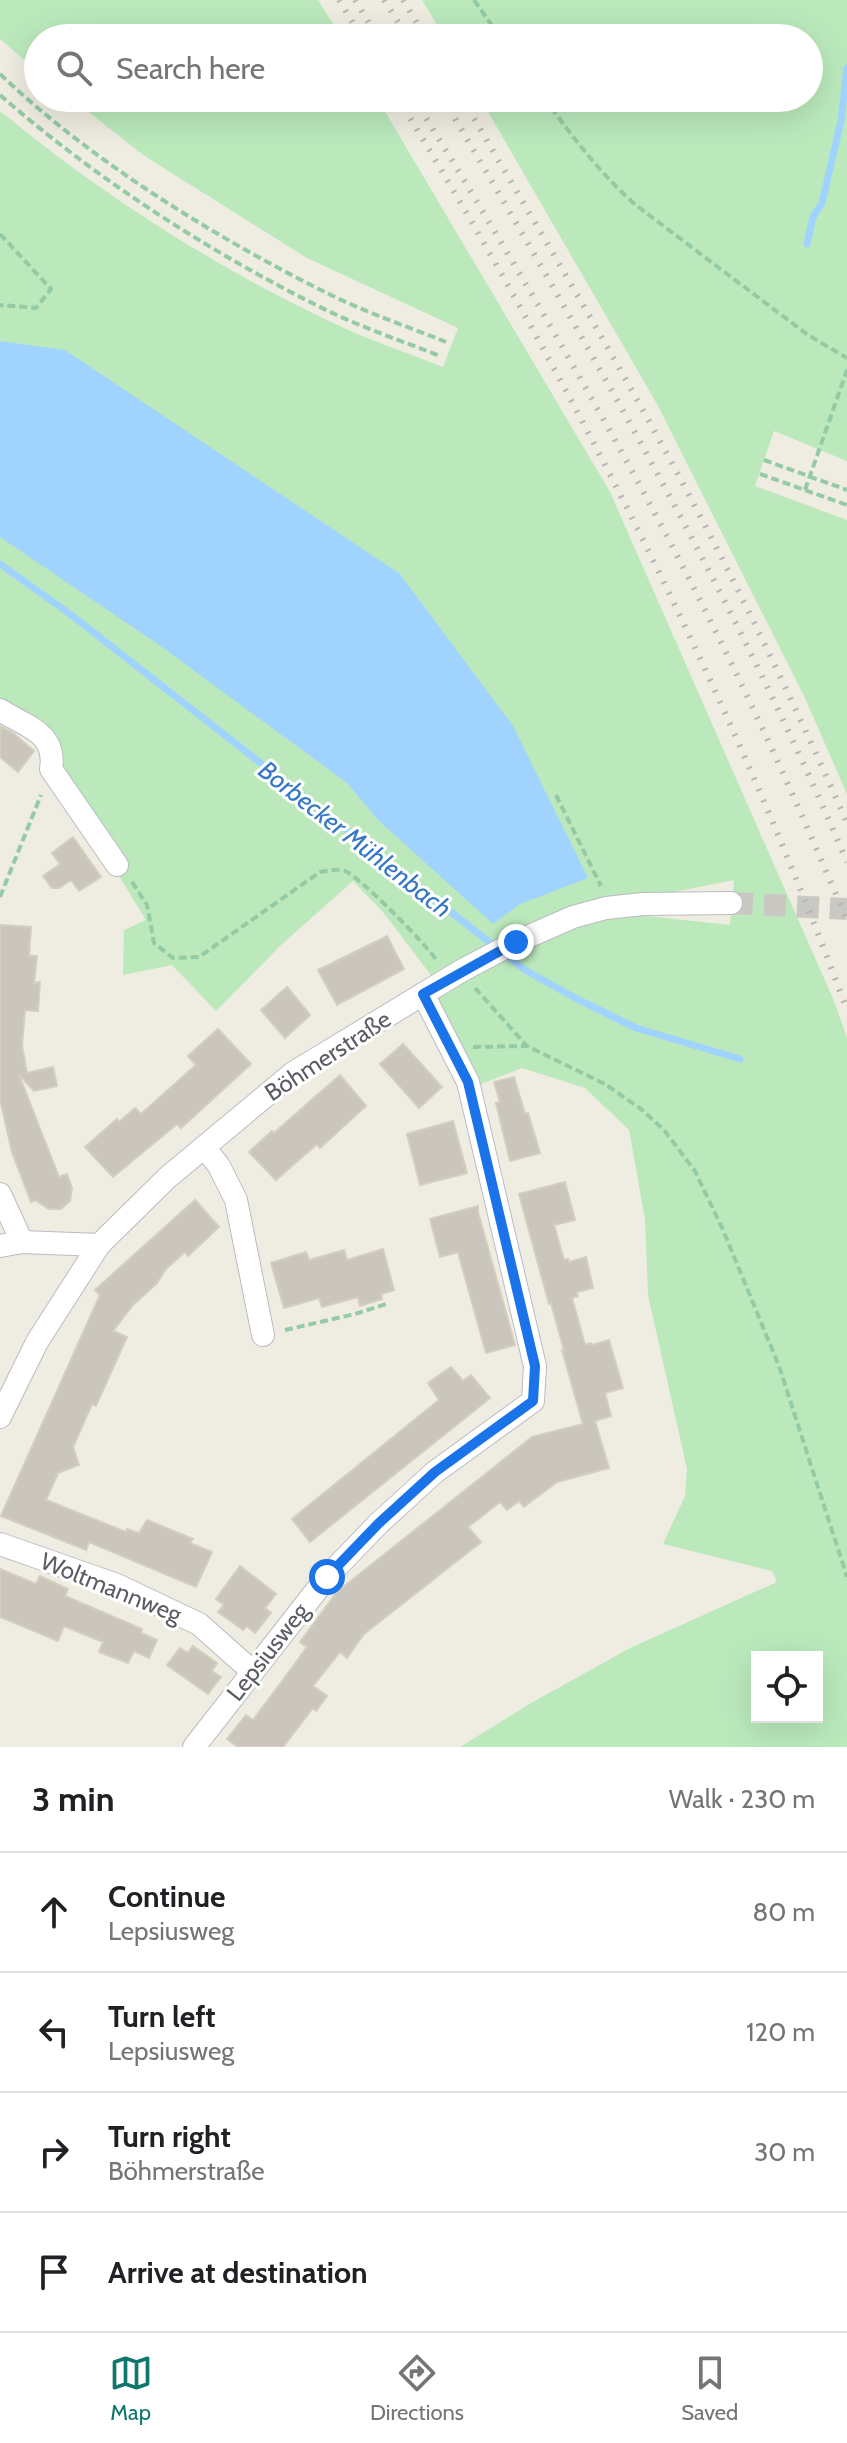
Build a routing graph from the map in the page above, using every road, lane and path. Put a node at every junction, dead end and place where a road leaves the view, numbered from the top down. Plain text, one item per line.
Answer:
1 (474, 0) edge
2 (491, 24) edge
3 (0, 74) edge
4 (24, 94) edge
5 (0, 95) edge
6 (45, 112) edge
7 (554, 112) edge
8 (0, 234) edge
9 (0, 305) edge
10 (446, 342) dead end
11 (440, 356) dead end
12 (847, 358) edge
13 (847, 370) edge
14 (764, 460) dead end
15 (760, 474) dead end
16 (810, 476) junction
17 (805, 490) junction
18 (847, 490) edge
19 (847, 505) edge
20 (0, 710) edge
21 (51, 769) junction
22 (556, 795) dead end
23 (117, 865) joint
24 (603, 890) dead end
25 (0, 897) edge
26 (731, 903) tunnel mouth
27 (460, 972) junction
28 (423, 994) junction
29 (527, 1046) junction
30 (451, 1048) junction
31 (204, 1147) junction
32 (0, 1194) edge
33 (11, 1244) edge
34 (99, 1245) junction
35 (389, 1303) dead end
36 (263, 1335) joint
37 (0, 1417) edge
38 (0, 1544) edge
39 (847, 1577) edge
40 (253, 1672) junction
41 (194, 1747) edge

1 - 2 path
3 - 4 path
5 - 11 path
6 - 10 path
7 - 12 path
8 - 9 path
13 - 16 path
14 - 16 path
15 - 17 path
16 - 17 path
16 - 18 path
17 - 19 path
20 - 21 street
21 - 23 street
21 - 25 path
22 - 24 path
23 - 27 path
26 - 27 street, Böhmerstraße
27 - 28 street, Böhmerstraße
27 - 29 path
28 - 30 street, Lepsiusweg
28 - 31 street, Böhmerstraße
29 - 30 path
29 - 39 path
30 - 40 street, Lepsiusweg
31 - 34 street, Böhmerstraße
31 - 36 street
32 - 33 street
33 - 34 street
34 - 37 street, Böhmerstraße
35 - 36 path
38 - 40 street, Woltmannweg
40 - 41 street, Lepsiusweg

